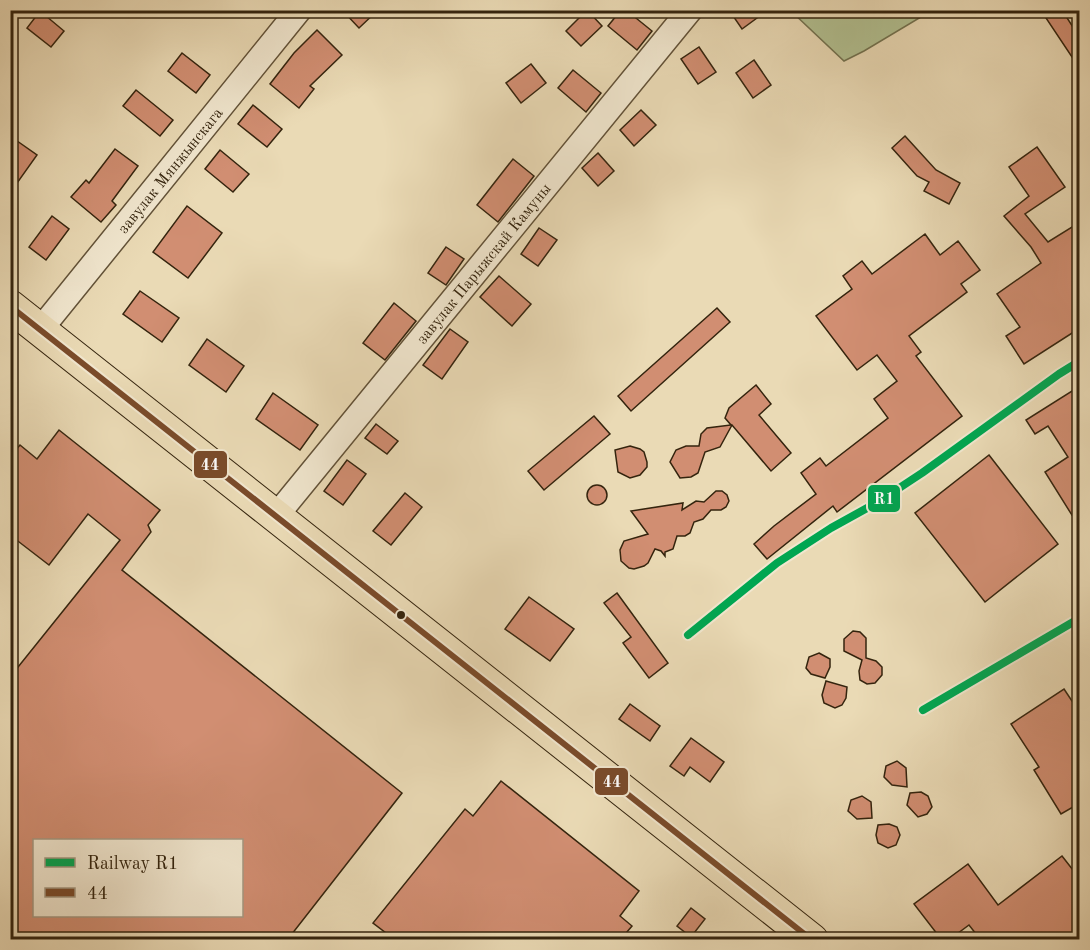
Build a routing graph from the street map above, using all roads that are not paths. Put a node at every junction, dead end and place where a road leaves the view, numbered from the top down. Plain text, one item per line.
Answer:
1 (299, 10) edge
2 (690, 10) edge
3 (10, 306) edge
4 (40, 330) junction
5 (276, 516) junction
6 (812, 939) edge

1 - 4 street, завулак Мянжынскага
2 - 5 street, завулак Парыжскай Камуны
3 - 4 main road
4 - 5 main road
5 - 6 main road

